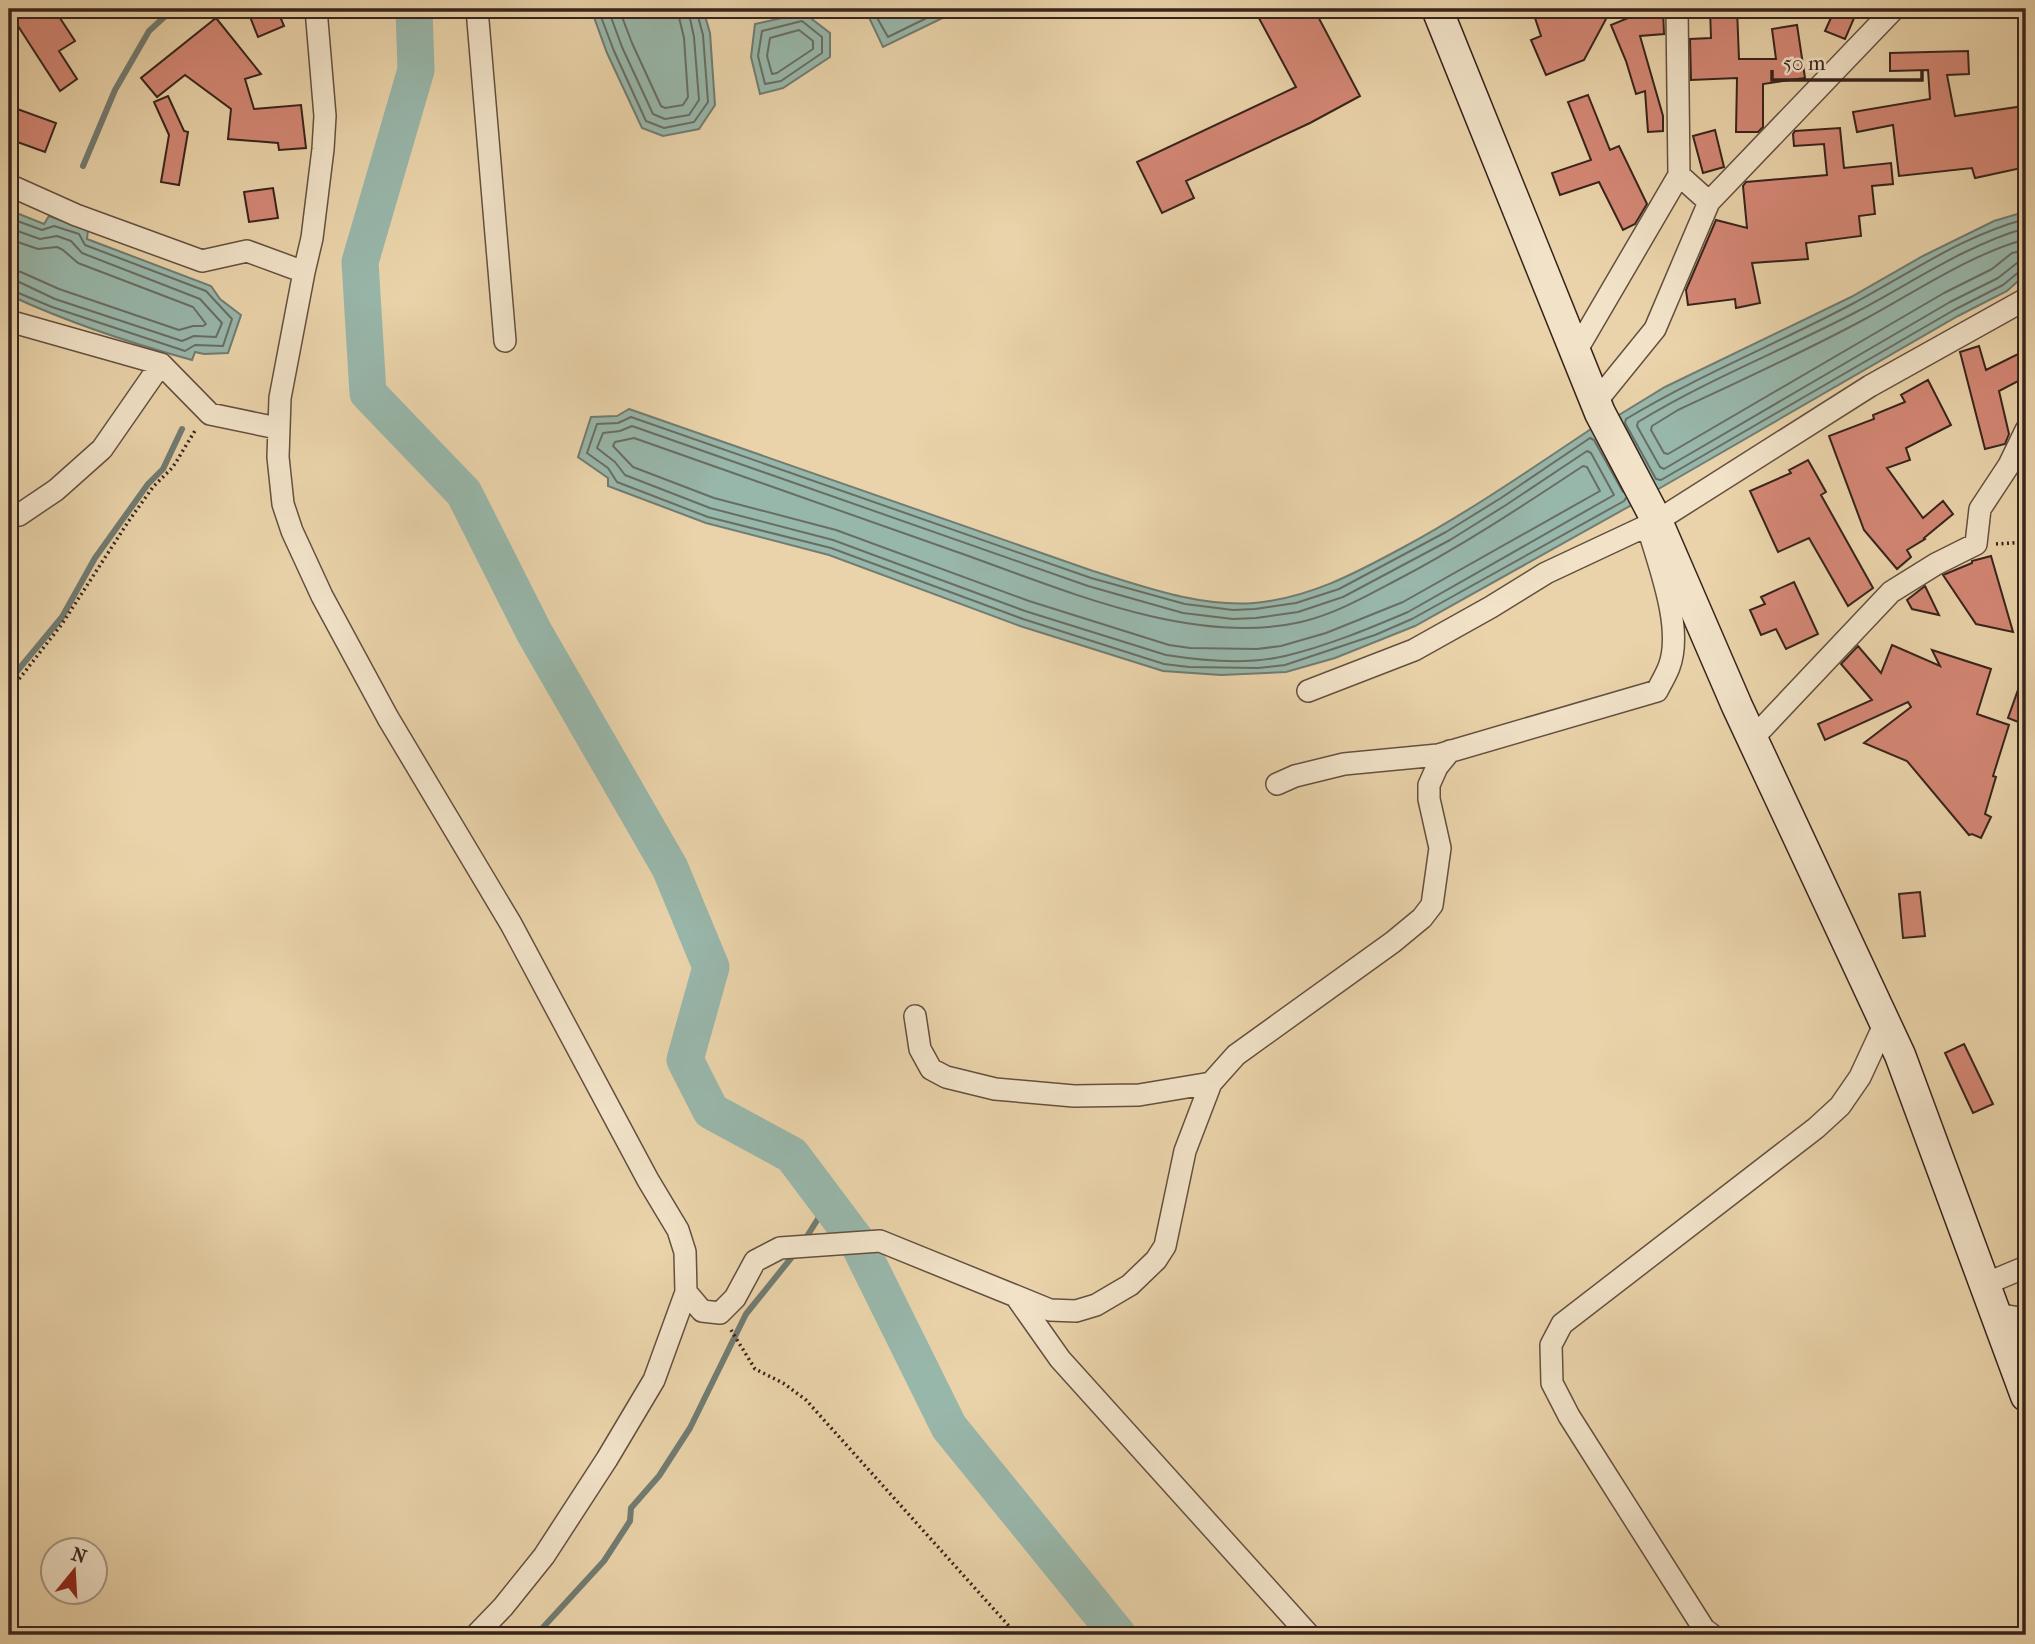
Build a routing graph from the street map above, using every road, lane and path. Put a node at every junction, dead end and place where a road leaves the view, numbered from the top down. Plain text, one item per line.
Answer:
1 (316, 9) edge
2 (477, 9) edge
3 (1437, 9) edge
4 (1677, 9) edge
5 (1894, 9) edge
6 (1679, 175) junction
7 (9, 185) edge
8 (1709, 202) junction
9 (304, 272) junction
10 (2026, 299) edge
11 (9, 321) edge
12 (505, 341) dead end
13 (1574, 352) junction
14 (161, 364) junction
15 (1598, 408) junction
16 (211, 414) junction
17 (277, 428) junction
18 (2026, 430) edge
19 (9, 516) edge
20 (1652, 519) junction
21 (2026, 542) edge
22 (1976, 544) junction
23 (1308, 691) dead end
24 (9, 692) edge
25 (1753, 738) junction
26 (1450, 751) junction
27 (1277, 784) dead end
28 (915, 1016) dead end
29 (1885, 1023) junction
30 (1211, 1083) junction
31 (2026, 1267) edge
32 (1985, 1284) junction
33 (686, 1292) junction
34 (1017, 1298) junction
35 (1996, 1314) junction
36 (2026, 1319) edge
37 (729, 1327) dead end
38 (2026, 1396) edge
39 (475, 1635) edge
40 (1017, 1635) edge
41 (1309, 1635) edge
42 (1712, 1635) edge

1 - 9 street
2 - 12 street
3 - 13 main road
4 - 6 street
5 - 8 street
6 - 8 street
6 - 13 street
7 - 9 street
8 - 15 street
9 - 17 street
10 - 20 street
11 - 14 street
13 - 15 main road
14 - 16 street
14 - 19 street
15 - 20 main road
16 - 17 street
16 - 24 path
17 - 33 street
18 - 22 street
20 - 23 street
20 - 25 main road
20 - 26 street
21 - 22 path
22 - 25 street
25 - 29 main road
26 - 27 street
26 - 30 street
28 - 30 street
29 - 32 main road
29 - 42 street
30 - 34 street
31 - 32 street
32 - 35 main road
33 - 34 street
33 - 39 street
34 - 41 street
35 - 36 street
35 - 38 main road
37 - 40 path

